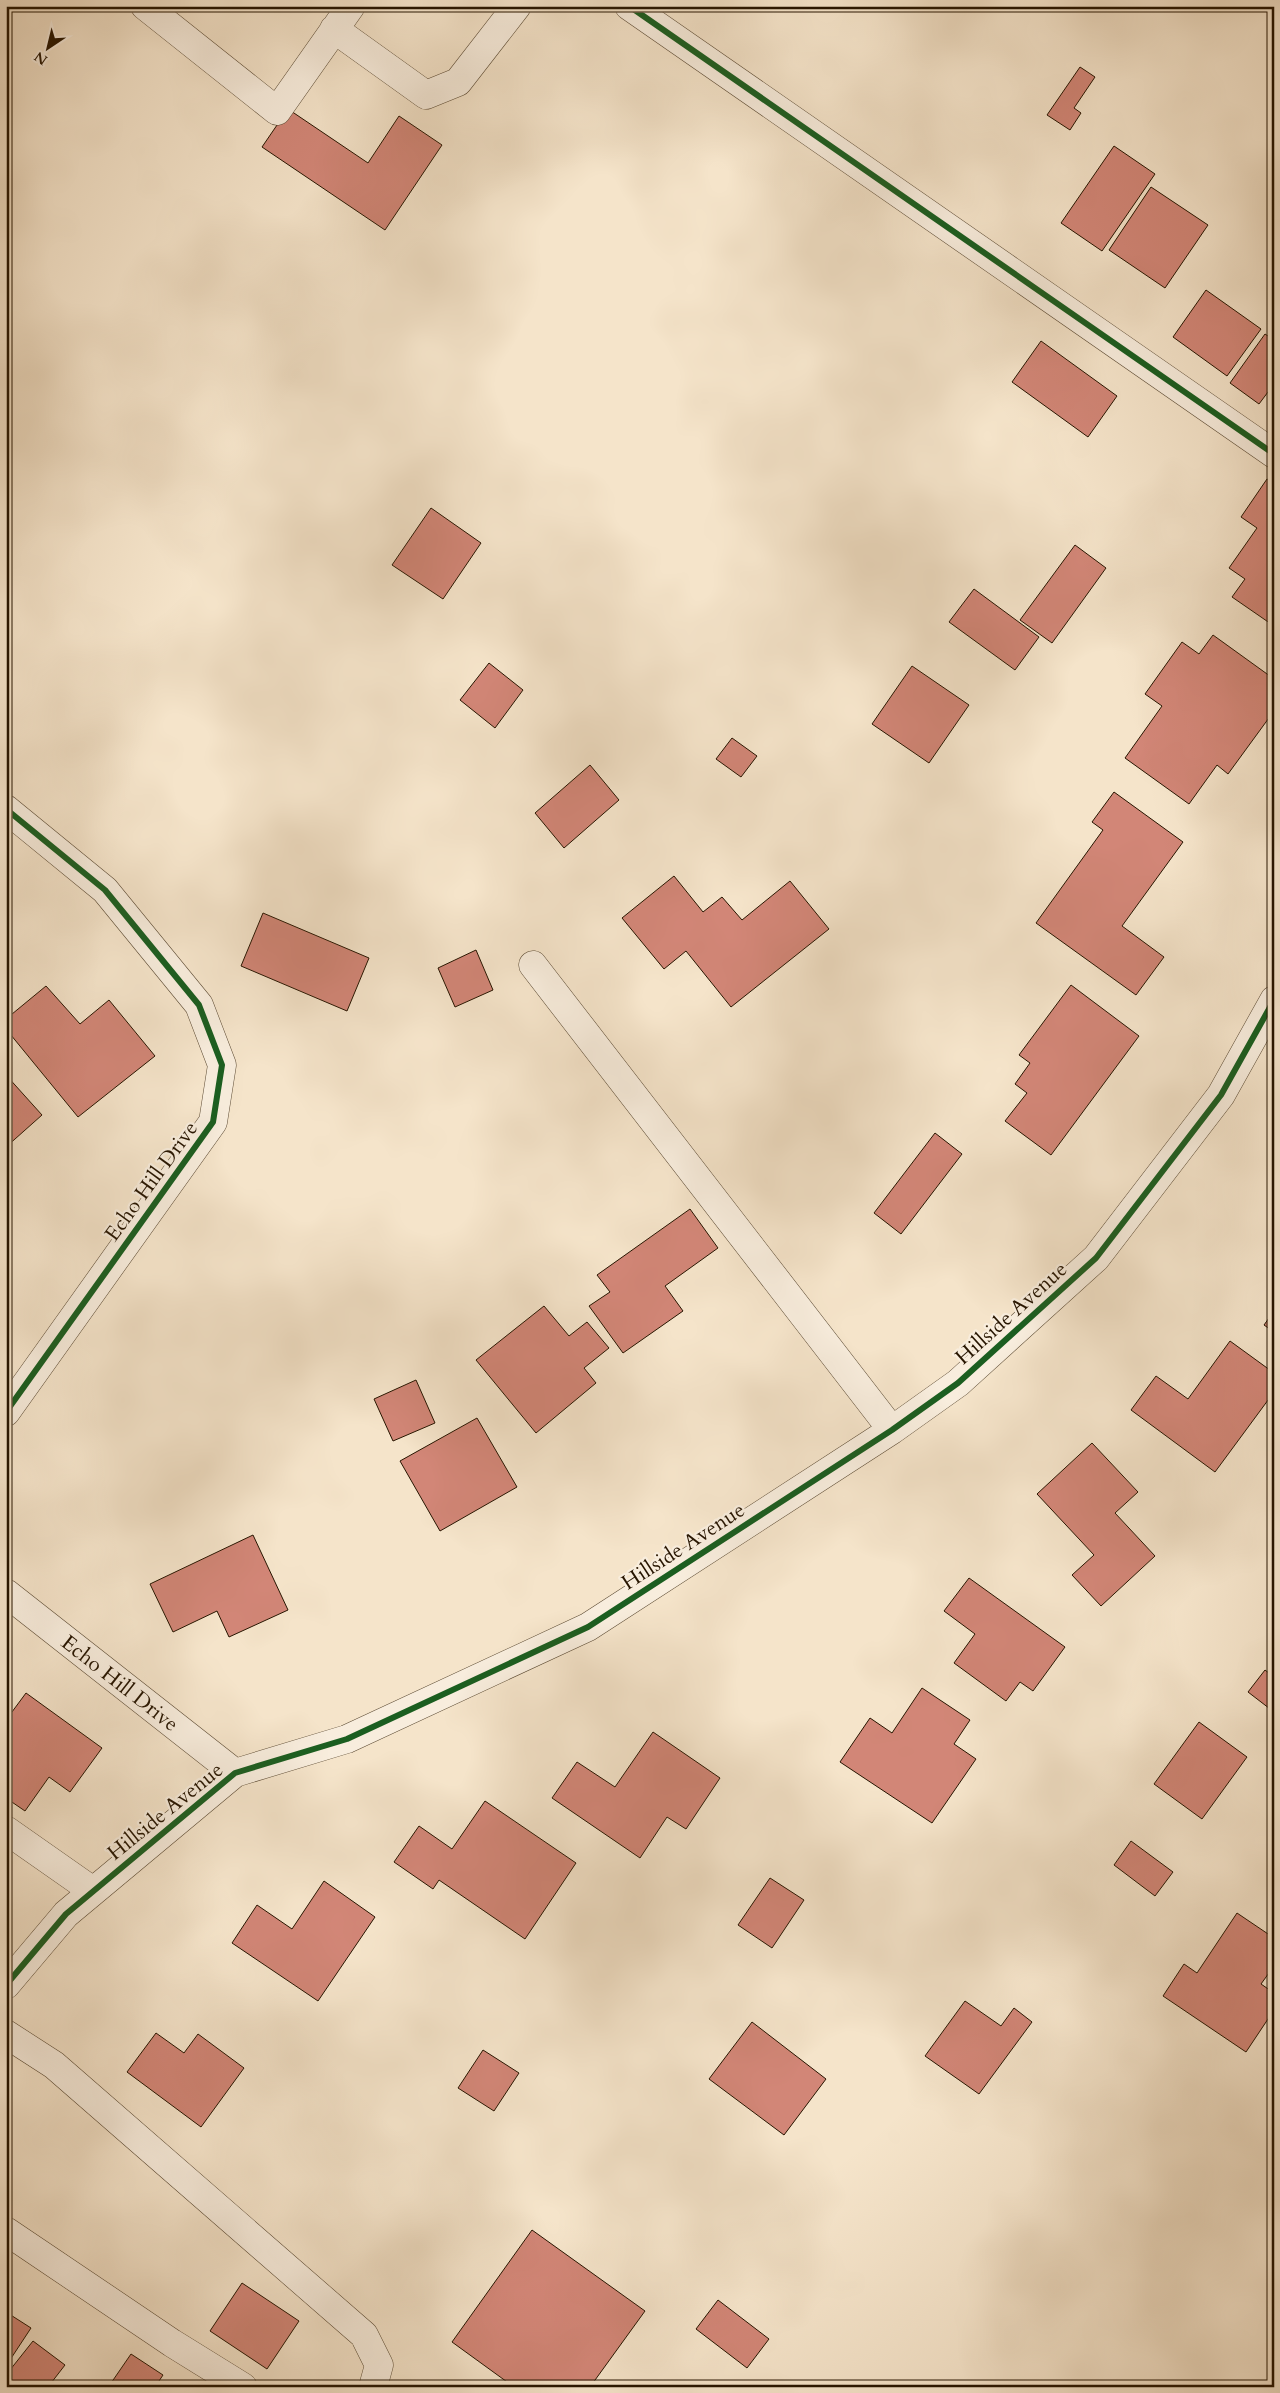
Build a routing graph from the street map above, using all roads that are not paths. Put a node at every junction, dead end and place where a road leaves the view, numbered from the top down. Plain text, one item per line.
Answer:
1 (145, 6) edge
2 (351, 6) edge
3 (517, 6) edge
4 (629, 6) edge
5 (334, 30) junction
6 (1274, 454) edge
7 (6, 809) edge
8 (533, 965) dead end
9 (1274, 1000) edge
10 (6, 1412) edge
11 (892, 1430) junction
12 (6, 1593) edge
13 (234, 1773) junction
14 (6, 1830) edge
15 (94, 1891) junction
16 (6, 1985) edge
17 (6, 2034) edge
18 (6, 2231) edge
19 (243, 2387) edge
20 (373, 2387) edge

1 - 5 street
2 - 5 street
3 - 5 street
4 - 6 street
7 - 10 street, Echo Hill Drive
8 - 11 street
9 - 11 street, Hillside Avenue
11 - 13 street, Hillside Avenue
12 - 13 street, Echo Hill Drive
13 - 15 street, Hillside Avenue
14 - 15 street
15 - 16 street, Hillside Avenue
17 - 20 street
18 - 19 street

